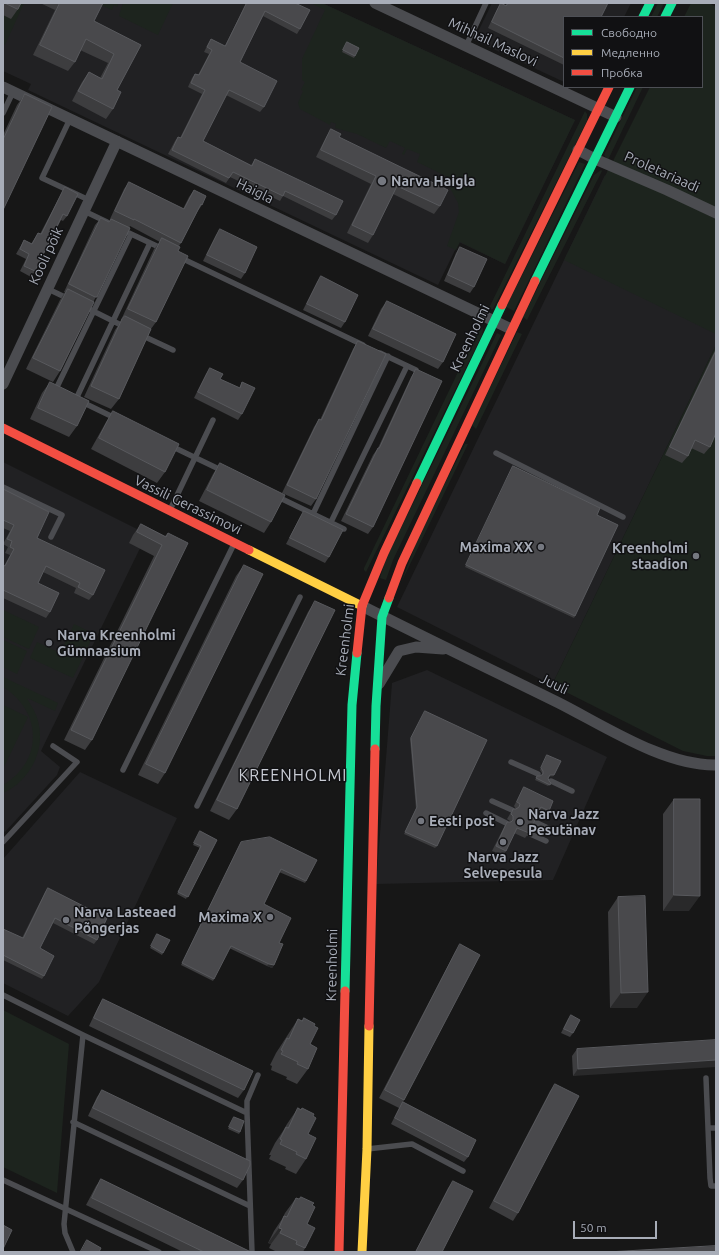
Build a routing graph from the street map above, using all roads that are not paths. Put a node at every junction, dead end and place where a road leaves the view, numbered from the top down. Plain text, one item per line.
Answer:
1 (375, 3) edge
2 (486, 3) edge
3 (650, 3) edge
4 (672, 3) edge
5 (644, 16) edge
6 (666, 16) edge
7 (466, 46) junction
8 (3, 87) edge
9 (609, 88) edge
10 (630, 88) edge
11 (13, 92) junction
12 (599, 108) junction
13 (3, 113) edge
14 (616, 117) junction
15 (70, 119) junction
16 (117, 141) junction
17 (578, 150) junction
18 (595, 159) junction
19 (89, 200) junction
20 (84, 211) junction
21 (716, 214) edge
22 (111, 224) edge
23 (125, 231) edge
24 (131, 234) junction
25 (150, 243) junction
26 (48, 289) junction
27 (74, 302) edge
28 (87, 308) edge
29 (94, 312) junction
30 (113, 321) junction
31 (495, 321) junction
32 (511, 329) junction
33 (366, 346) edge
34 (173, 350) dead end
35 (374, 350) edge
36 (388, 356) junction
37 (407, 366) junction
38 (416, 370) edge
39 (3, 384) edge
40 (63, 392) edge
41 (69, 396) edge
42 (76, 399) junction
43 (213, 420) dead end
44 (124, 423) edge
45 (3, 428) edge
46 (167, 444) edge
47 (496, 453) dead end
48 (195, 458) junction
49 (230, 474) edge
50 (3, 488) edge
51 (272, 494) edge
52 (169, 511) junction
53 (313, 514) junction
54 (623, 517) dead end
55 (331, 522) junction
56 (344, 529) edge
57 (51, 537) dead end
58 (234, 544) junction
59 (300, 597) dead end
60 (362, 606) junction
61 (382, 617) junction
62 (449, 650) junction
63 (377, 687) junction
64 (53, 746) dead end
65 (511, 762) dead end
66 (716, 765) edge
67 (123, 770) dead end
68 (538, 774) edge
69 (551, 781) edge
70 (572, 790) dead end
71 (492, 801) dead end
72 (197, 806) dead end
73 (512, 810) edge
74 (486, 813) dead end
75 (533, 821) edge
76 (506, 822) edge
77 (552, 830) dead end
78 (528, 833) edge
79 (546, 841) dead end
80 (3, 842) edge
81 (348, 877) junction
82 (372, 878) junction
83 (3, 995) edge
84 (83, 1035) junction
85 (258, 1075) dead end
86 (706, 1078) dead end
87 (247, 1113) junction
88 (73, 1122) junction
89 (708, 1128) junction
90 (716, 1128) edge
91 (364, 1149) junction
92 (463, 1171) dead end
93 (3, 1180) edge
94 (716, 1186) edge
95 (250, 1206) junction
96 (65, 1209) junction
97 (73, 1252) edge
98 (159, 1252) edge
99 (252, 1252) edge
100 (339, 1252) edge
101 (362, 1252) edge

1 - 7 street, Mihhail Maslovi
2 - 7 lane
3 - 5 main road
4 - 6 main road
7 - 12 street, Mihhail Maslovi
8 - 11 street, Haigla
9 - 12 main road, Kreenholmi
10 - 14 main road
11 - 13 lane
11 - 15 street, Haigla
12 - 14 street, Mihhail Maslovi
12 - 17 main road, Kreenholmi
14 - 18 main road
15 - 16 street, Haigla
15 - 19 lane
16 - 19 street, Kooli põik
16 - 31 street, Haigla
17 - 18 street, Proletariaadi
17 - 31 main road, Kreenholmi
18 - 21 street, Proletariaadi
18 - 32 main road
19 - 20 street, Kooli põik
20 - 22 lane
20 - 26 street, Kooli põik
23 - 24 lane
24 - 25 lane
24 - 29 lane
25 - 30 lane
25 - 33 lane
26 - 27 lane
26 - 39 street, Kooli põik
28 - 29 lane
29 - 30 lane
29 - 40 lane
30 - 34 lane
30 - 42 lane
31 - 32 street, Haigla
31 - 60 main road, Kreenholmi
32 - 61 main road
35 - 36 lane
36 - 37 lane
36 - 53 lane
37 - 38 lane
37 - 55 lane
41 - 42 lane
42 - 44 lane
43 - 48 lane
45 - 52 main road, Vassili Gerassimovi
46 - 48 lane
47 - 54 lane
48 - 49 lane
48 - 52 lane
50 - 57 lane
51 - 53 lane
52 - 58 main road, Vassili Gerassimovi
53 - 55 lane
55 - 56 lane
58 - 60 main road, Vassili Gerassimovi
58 - 67 lane
59 - 72 lane
60 - 61 street, Juuli
60 - 81 main road, Kreenholmi
61 - 62 street, Juuli
61 - 63 main road
62 - 63 street
62 - 66 street, Juuli
63 - 82 main road
64 - 80 lane
65 - 68 lane
69 - 70 lane
71 - 73 lane
74 - 76 lane
75 - 77 lane
78 - 79 lane
81 - 82 main road
81 - 100 main road, Kreenholmi
82 - 91 main road
83 - 84 lane
84 - 87 lane
84 - 88 lane
85 - 87 lane
86 - 89 lane
87 - 95 lane
88 - 95 lane
88 - 96 lane
89 - 90 lane
89 - 94 lane
91 - 92 lane
91 - 101 main road
93 - 96 lane
95 - 99 lane
96 - 97 lane
96 - 98 lane

